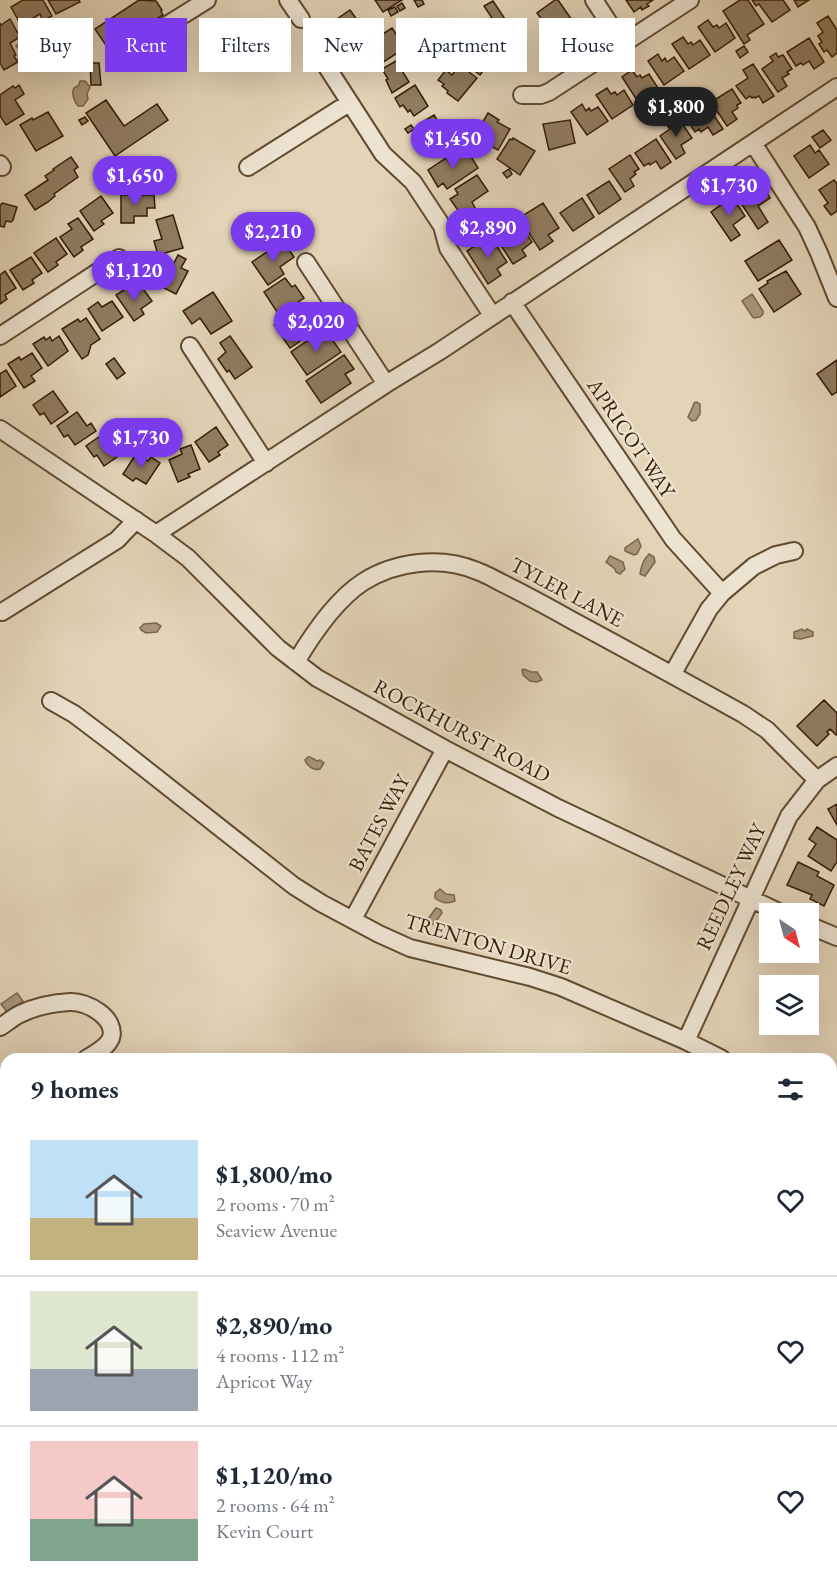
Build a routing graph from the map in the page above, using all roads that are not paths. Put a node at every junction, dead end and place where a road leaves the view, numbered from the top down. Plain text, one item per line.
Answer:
1 (207, 0) edge
2 (288, 0) edge
3 (594, 0) edge
4 (690, 0) edge
5 (178, 18) edge
6 (605, 18) edge
7 (301, 19) dead end
8 (635, 36) edge
9 (330, 72) edge
10 (579, 72) edge
11 (837, 87) edge
12 (522, 95) dead end
13 (349, 103) junction
14 (753, 143) junction
15 (248, 167) dead end
16 (119, 258) dead end
17 (306, 262) dead end
18 (837, 298) edge
19 (512, 302) junction
20 (492, 315) junction
21 (0, 336) edge
22 (190, 346) dead end
23 (386, 384) junction
24 (0, 429) edge
25 (266, 463) junction
26 (136, 520) junction
27 (156, 534) junction
28 (794, 551) dead end
29 (722, 593) junction
30 (2, 612) dead end
31 (296, 662) junction
32 (672, 675) junction
33 (51, 701) dead end
34 (445, 749) junction
35 (837, 766) edge
36 (817, 780) junction
37 (751, 898) junction
38 (761, 903) edge
39 (353, 919) junction
40 (819, 930) edge
41 (837, 937) edge
42 (0, 1027) edge
43 (686, 1041) junction
44 (95, 1053) edge
45 (710, 1053) edge

1 - 5 street
2 - 7 street
3 - 6 street
4 - 8 street
9 - 13 street
10 - 12 street
11 - 14 street
13 - 15 street
13 - 20 street
14 - 18 street
14 - 19 street
16 - 21 street
17 - 23 street
19 - 20 street
19 - 29 street, APRICOT WAY
20 - 23 street
22 - 25 street
23 - 25 street
24 - 26 street, ROCKHURST ROAD
25 - 27 street
26 - 27 street, ROCKHURST ROAD
26 - 30 street
27 - 31 street, ROCKHURST ROAD
28 - 29 street
29 - 32 street
31 - 32 street, TYLER LANE
31 - 34 street, ROCKHURST ROAD
32 - 36 street, TYLER LANE
33 - 39 street, TRENTON DRIVE
34 - 37 street, ROCKHURST ROAD
34 - 39 street, BATES WAY
35 - 36 street, REEDLEY WAY
36 - 37 street, REEDLEY WAY
37 - 38 street, ROCKHURST ROAD
37 - 43 street, REEDLEY WAY
39 - 43 street, TRENTON DRIVE
40 - 41 street
42 - 44 street
43 - 45 street, TRENTON DRIVE

